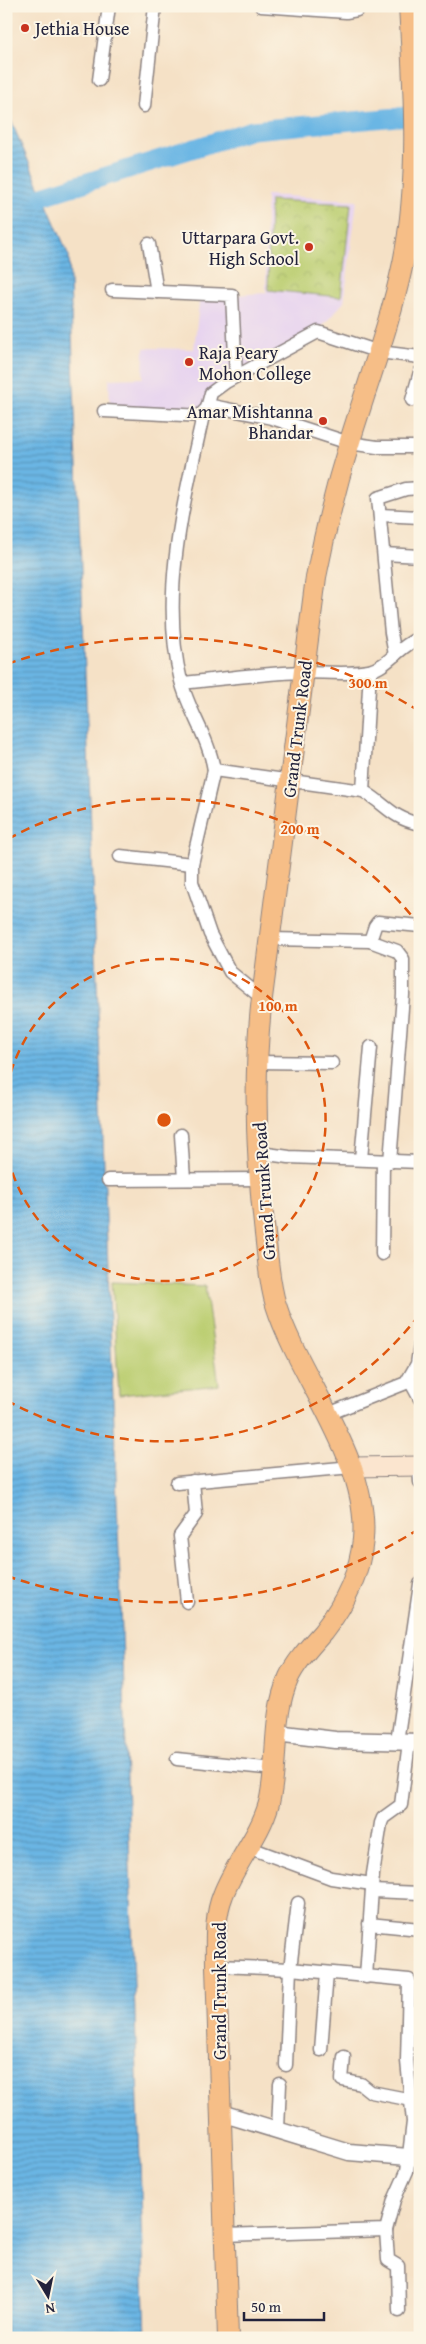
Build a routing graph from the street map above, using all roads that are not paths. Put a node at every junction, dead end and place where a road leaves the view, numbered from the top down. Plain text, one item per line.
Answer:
1 (108, 6) edge
2 (155, 6) edge
3 (261, 6) edge
4 (361, 6) edge
5 (409, 6) edge
6 (99, 80) dead end
7 (144, 106) dead end
8 (148, 244) dead end
9 (112, 290) dead end
10 (157, 292) junction
11 (379, 352) junction
12 (420, 357) edge
13 (420, 372) edge
14 (236, 376) junction
15 (412, 400) dead end
16 (104, 411) dead end
17 (205, 412) junction
18 (349, 444) junction
19 (420, 447) edge
20 (420, 488) edge
21 (380, 515) junction
22 (420, 518) edge
23 (384, 554) junction
24 (420, 556) edge
25 (420, 638) edge
26 (395, 655) junction
27 (370, 670) junction
28 (303, 672) junction
29 (182, 683) junction
30 (214, 770) junction
31 (291, 781) junction
32 (363, 791) junction
33 (420, 824) edge
34 (120, 856) dead end
35 (192, 864) junction
36 (419, 922) edge
37 (270, 939) junction
38 (370, 941) junction
39 (262, 998) junction
40 (371, 1047) dead end
41 (257, 1062) junction
42 (332, 1063) dead end
43 (181, 1136) dead end
44 (260, 1153) junction
45 (361, 1159) junction
46 (387, 1162) junction
47 (420, 1162) edge
48 (184, 1179) junction
49 (260, 1179) junction
50 (108, 1180) dead end
51 (382, 1254) dead end
52 (420, 1344) edge
53 (409, 1378) junction
54 (420, 1399) edge
55 (328, 1414) junction
56 (352, 1467) junction
57 (419, 1471) edge
58 (193, 1481) junction
59 (177, 1483) dead end
60 (420, 1584) edge
61 (187, 1602) dead end
62 (276, 1733) junction
63 (408, 1742) edge
64 (177, 1759) dead end
65 (274, 1769) junction
66 (248, 1847) junction
67 (372, 1888) junction
68 (420, 1893) edge
69 (298, 1903) dead end
70 (370, 1924) junction
71 (420, 1929) edge
72 (216, 1966) junction
73 (290, 1969) junction
74 (327, 1973) junction
75 (366, 1977) junction
76 (414, 1980) edge
77 (413, 2026) edge
78 (321, 2050) dead end
79 (344, 2057) dead end
80 (286, 2065) dead end
81 (280, 2084) dead end
82 (412, 2100) junction
83 (221, 2113) junction
84 (278, 2129) junction
85 (414, 2158) edge
86 (386, 2230) junction
87 (224, 2235) junction
88 (398, 2311) dead end
89 (228, 2338) edge

1 - 6 street
2 - 7 street
3 - 4 street
5 - 11 main road, Grand Trunk Road
8 - 10 street
9 - 10 street
10 - 14 street
11 - 12 street
11 - 14 street
11 - 18 main road, Grand Trunk Road
13 - 15 street
14 - 17 street
16 - 17 street
17 - 18 street
17 - 29 street
18 - 19 street
18 - 28 main road, Grand Trunk Road
20 - 21 street
21 - 22 street
21 - 23 street
23 - 24 street
23 - 26 street
25 - 26 street
26 - 27 street
27 - 28 street
27 - 32 street
28 - 29 street
28 - 31 main road, Grand Trunk Road
29 - 30 street
30 - 31 street
30 - 35 street
31 - 32 street
31 - 37 main road, Grand Trunk Road
32 - 33 street
34 - 35 street
35 - 39 street
36 - 38 street
37 - 38 street
37 - 39 main road, Grand Trunk Road
38 - 46 street
39 - 41 main road, Grand Trunk Road
40 - 45 street
41 - 42 street
41 - 44 main road, Grand Trunk Road
43 - 48 street
44 - 45 street
44 - 49 main road, Grand Trunk Road
45 - 46 street
46 - 47 street
46 - 51 street
48 - 49 street
48 - 50 street
49 - 55 main road, Grand Trunk Road
52 - 53 street
53 - 54 street
53 - 55 street
55 - 56 main road, Grand Trunk Road
56 - 57 main road
56 - 58 street
56 - 62 main road, Grand Trunk Road
58 - 59 street
58 - 61 street
60 - 63 street
62 - 63 street
62 - 65 main road, Grand Trunk Road
63 - 67 street
64 - 65 street
65 - 66 main road, Grand Trunk Road
66 - 67 street
66 - 72 main road, Grand Trunk Road
67 - 68 street
67 - 70 street
69 - 73 street
70 - 71 street
70 - 75 street
72 - 73 street
72 - 83 main road, Grand Trunk Road
73 - 74 street
73 - 80 street
74 - 75 street
74 - 78 street
75 - 76 street
76 - 77 street
77 - 82 street
79 - 82 street
81 - 84 street
82 - 85 street
83 - 84 street
83 - 87 main road, Grand Trunk Road
84 - 85 street
85 - 86 street
86 - 87 street
86 - 88 street
87 - 89 main road, Grand Trunk Road

